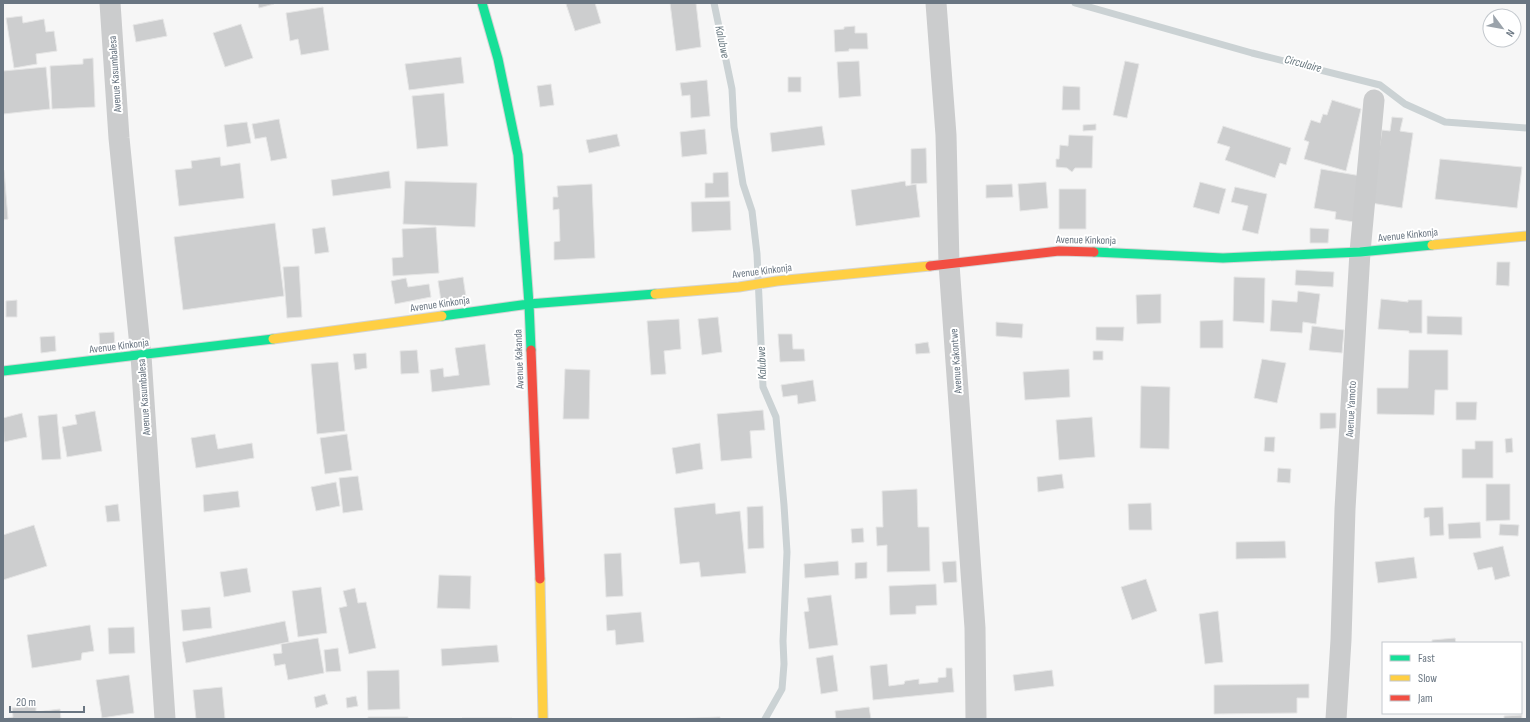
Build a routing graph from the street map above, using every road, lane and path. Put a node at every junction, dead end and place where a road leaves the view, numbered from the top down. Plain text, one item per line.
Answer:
1 (110, 3) edge
2 (482, 3) edge
3 (936, 3) edge
4 (1374, 100) dead end
5 (1527, 236) edge
6 (1360, 252) junction
7 (949, 264) junction
8 (529, 304) junction
9 (141, 356) junction
10 (3, 371) edge
11 (165, 719) edge
12 (542, 719) edge
13 (976, 719) edge
14 (1336, 719) edge

1 - 9 street, Avenue Kasumbalesa
2 - 8 street, Avenue Kakanda
3 - 7 street, Avenue Kakontwe
4 - 6 street, Avenue Yamoto
5 - 6 street, Avenue Kinkonja
6 - 7 street, Avenue Kinkonja
6 - 14 street, Avenue Yamoto
7 - 8 street, Avenue Kinkonja
7 - 13 street, Avenue Kakontwe
8 - 9 street, Avenue Kinkonja
8 - 12 street, Avenue Kakanda
9 - 10 street, Avenue Kinkonja
9 - 11 street, Avenue Kasumbalesa

